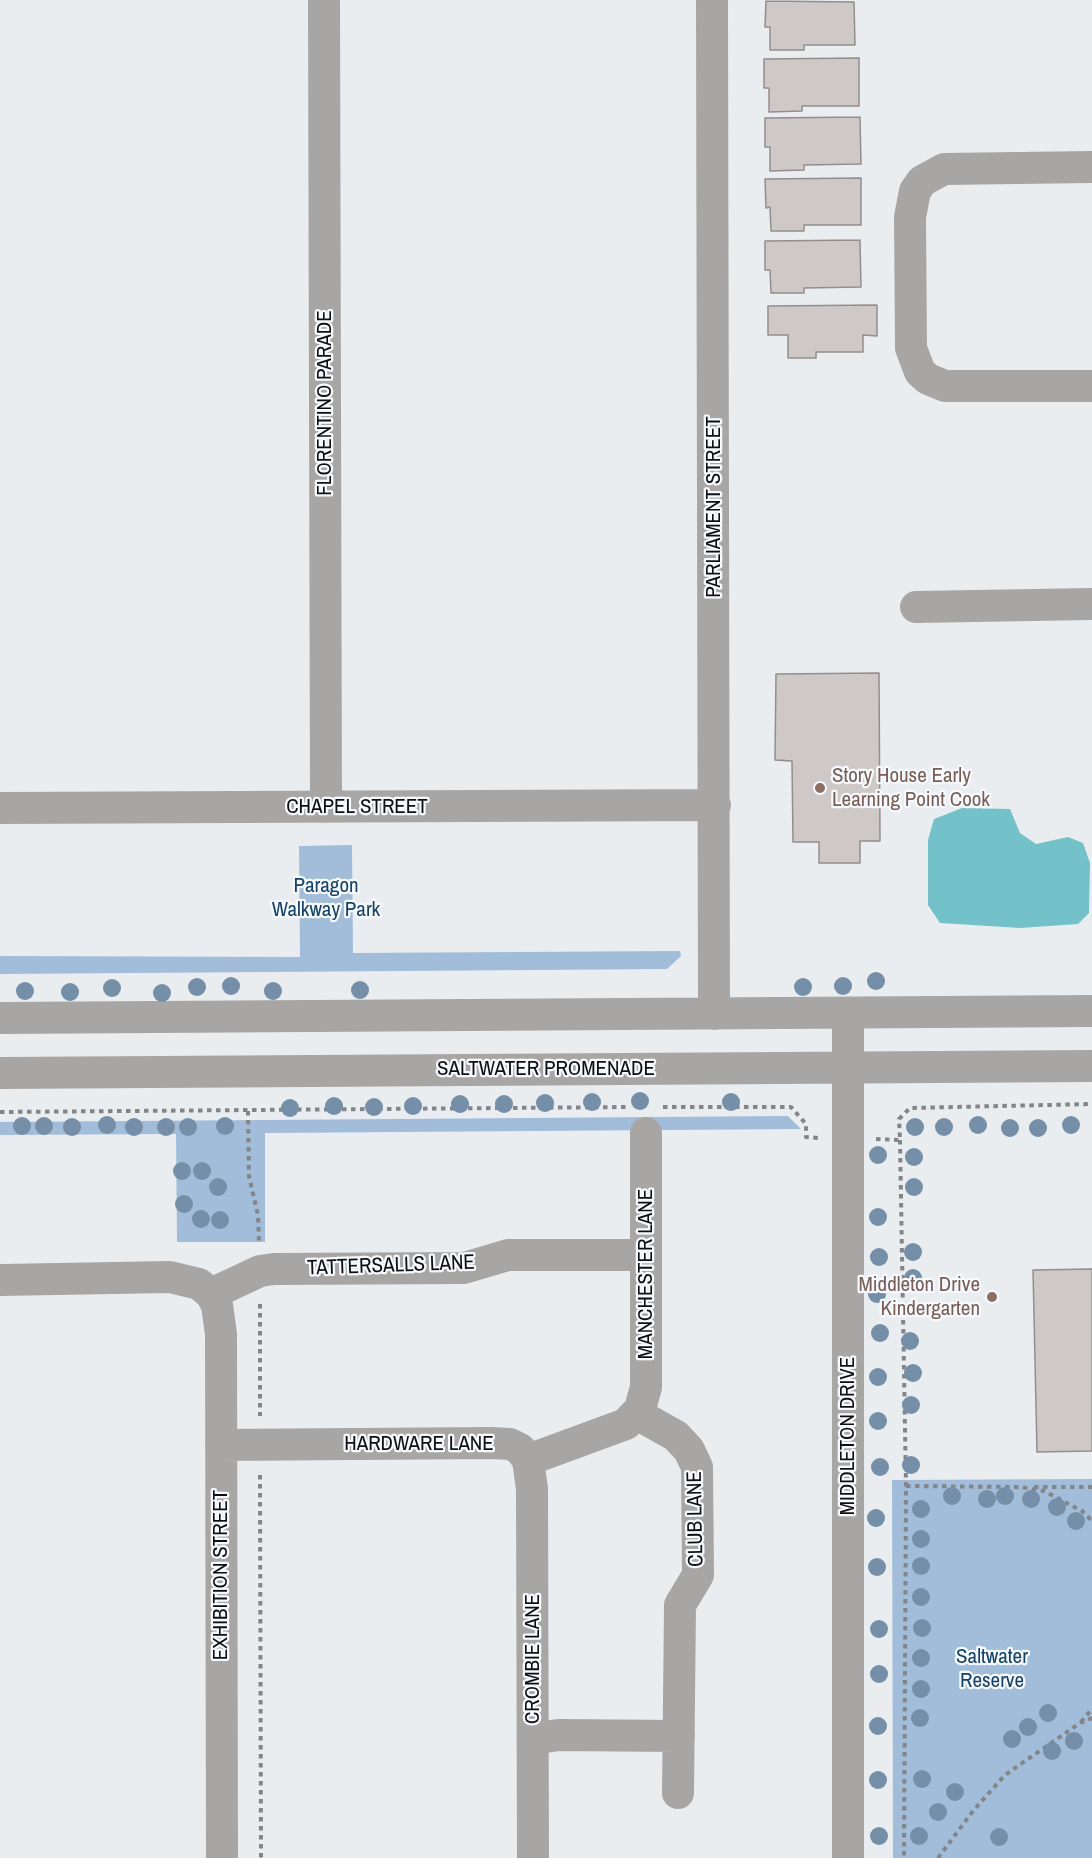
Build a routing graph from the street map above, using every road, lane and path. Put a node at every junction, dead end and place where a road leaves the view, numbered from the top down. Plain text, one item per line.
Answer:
1 (324, 0) edge
2 (712, 0) edge
3 (1092, 167) edge
4 (1092, 386) edge
5 (1092, 604) edge
6 (916, 607) dead end
7 (714, 805) junction
8 (326, 807) junction
9 (0, 808) edge
10 (1092, 1011) edge
11 (848, 1013) junction
12 (714, 1014) junction
13 (0, 1018) edge
14 (1092, 1066) edge
15 (848, 1068) junction
16 (5, 1075) edge
17 (1092, 1104) edge
18 (248, 1111) junction
19 (0, 1112) edge
20 (649, 1116) junction
21 (848, 1139) junction
22 (900, 1140) junction
23 (646, 1255) junction
24 (260, 1271) junction
25 (0, 1280) edge
26 (211, 1294) junction
27 (637, 1414) junction
28 (221, 1445) junction
29 (260, 1445) junction
30 (528, 1460) junction
31 (906, 1486) junction
32 (1021, 1487) junction
33 (1092, 1487) edge
34 (1092, 1521) edge
35 (1092, 1709) edge
36 (1092, 1718) edge
37 (1080, 1723) junction
38 (679, 1736) junction
39 (533, 1739) junction
40 (678, 1794) dead end
41 (222, 1858) edge
42 (261, 1858) edge
43 (533, 1858) edge
44 (848, 1858) edge
45 (904, 1858) edge
46 (938, 1858) edge

1 - 8 street, FLORENTINO PARADE
2 - 7 street, PARLIAMENT STREET
3 - 4 street
5 - 6 street
7 - 8 street, CHAPEL STREET
7 - 12 street, PARLIAMENT STREET
8 - 9 street, CHAPEL STREET
10 - 11 street
11 - 12 street
11 - 15 street, MIDDLETON DRIVE
12 - 13 street
14 - 15 street, SALTWATER PROMENADE
15 - 16 street, SALTWATER PROMENADE
15 - 21 street, MIDDLETON DRIVE
17 - 22 path
18 - 19 path
18 - 20 path
18 - 24 path
20 - 21 path
20 - 23 street, MANCHESTER LANE
21 - 22 path
21 - 44 street, MIDDLETON DRIVE
22 - 31 path
23 - 24 street, TATTERSALLS LANE
23 - 27 street, MANCHESTER LANE
24 - 26 street, TATTERSALLS LANE
24 - 29 path
25 - 26 street
26 - 28 street, EXHIBITION STREET
27 - 30 street
27 - 38 street, CLUB LANE
28 - 29 street, HARDWARE LANE
28 - 41 street, EXHIBITION STREET
29 - 30 street, HARDWARE LANE
29 - 42 path
30 - 39 street, CROMBIE LANE
31 - 32 path
31 - 45 path
32 - 33 path
32 - 34 path
35 - 37 path
36 - 37 path
37 - 46 path
38 - 39 street
38 - 40 street, CLUB LANE
39 - 43 street, CROMBIE LANE

